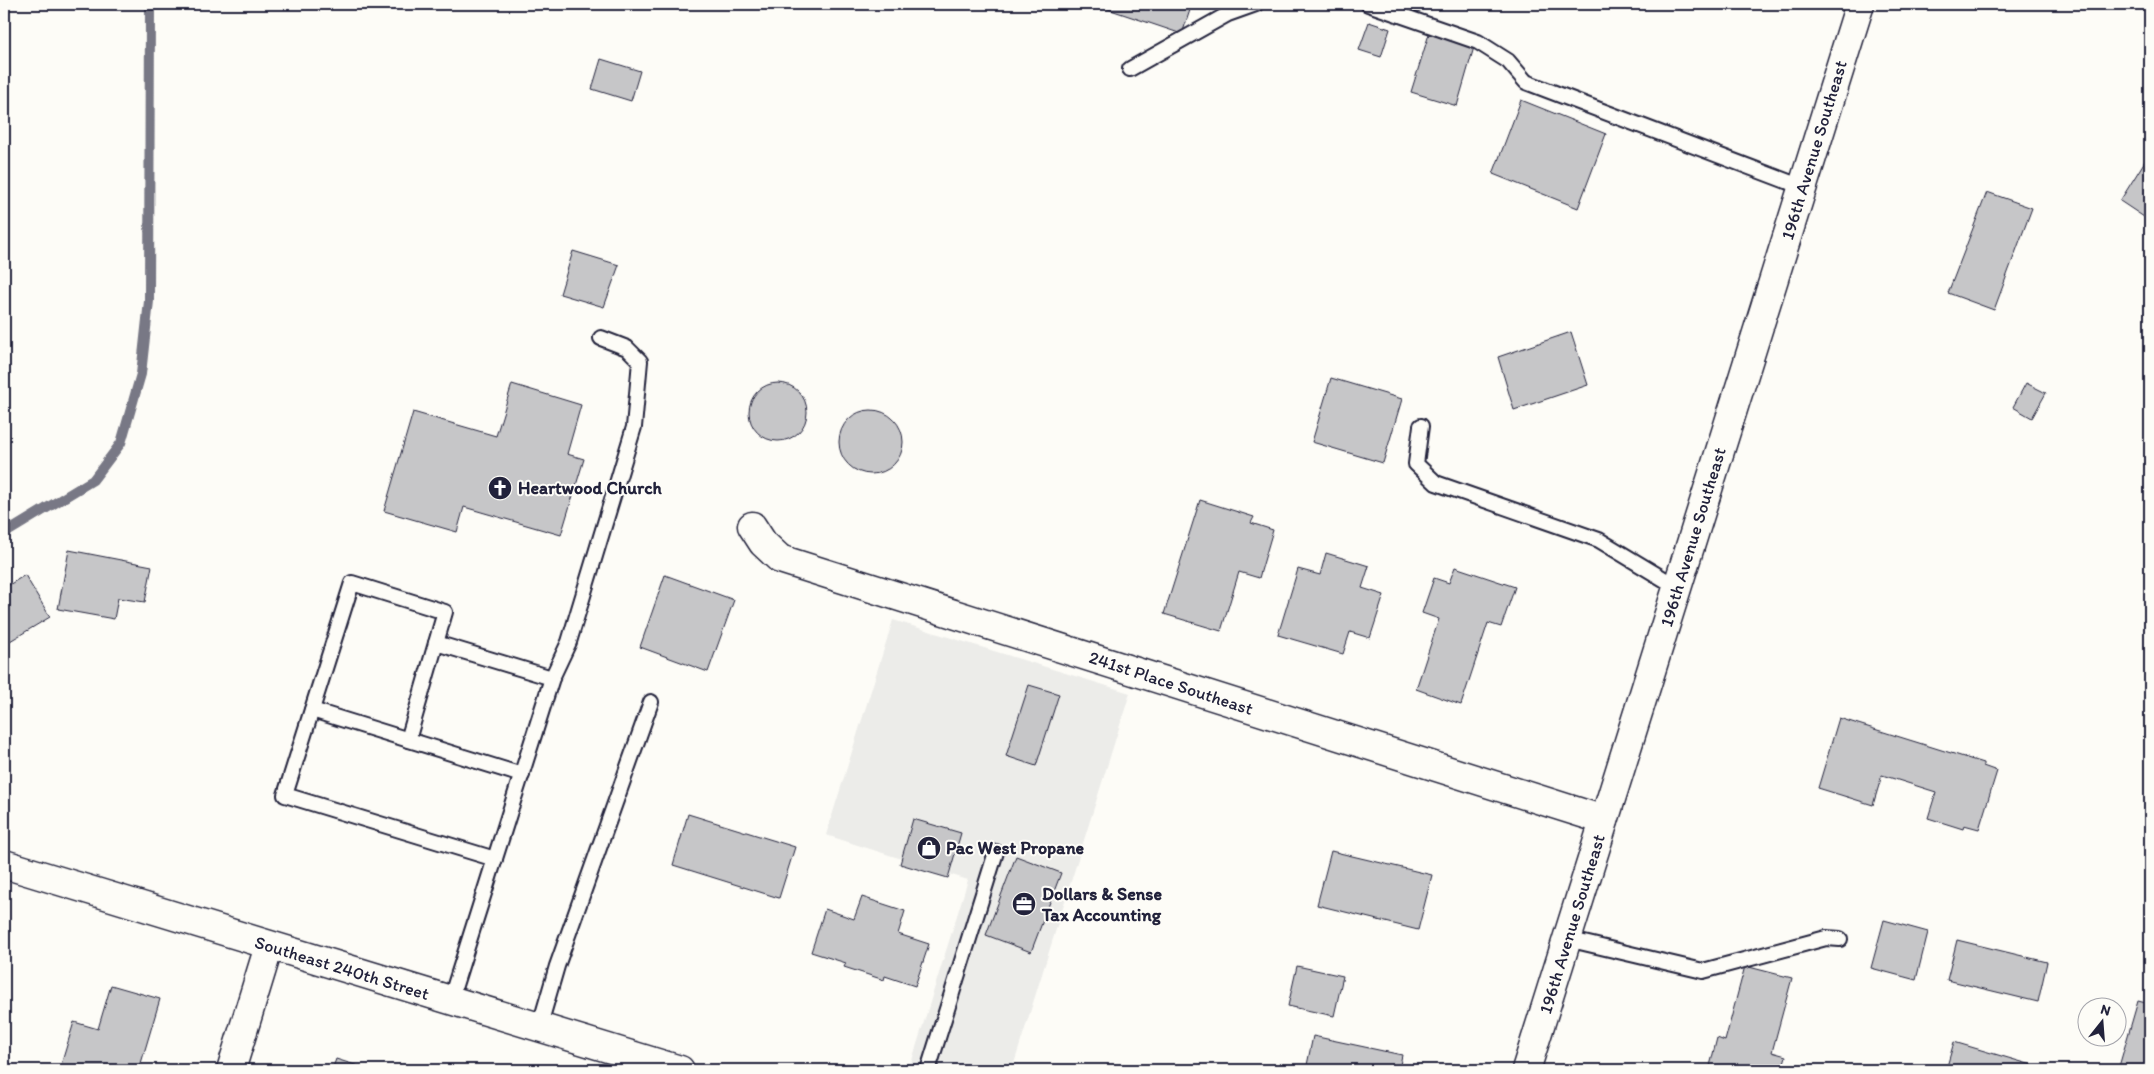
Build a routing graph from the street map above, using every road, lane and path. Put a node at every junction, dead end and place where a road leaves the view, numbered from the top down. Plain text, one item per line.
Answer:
1 (1256, 4) edge
2 (1368, 4) edge
3 (1860, 4) edge
4 (1130, 69) dead end
5 (1802, 187) junction
6 (601, 338) dead end
7 (1421, 426) dead end
8 (752, 526) dead end
9 (1677, 587) junction
10 (436, 643) junction
11 (552, 678) junction
12 (651, 702) dead end
13 (312, 710) junction
14 (408, 740) junction
15 (522, 775) junction
16 (1604, 820) junction
17 (996, 852) dead end
18 (495, 860) junction
19 (4, 864) edge
20 (1840, 939) dead end
21 (1567, 940) junction
22 (270, 946) junction
23 (450, 1001) junction
24 (539, 1028) junction
25 (231, 1070) edge
26 (680, 1070) edge
27 (928, 1070) edge
28 (1526, 1070) edge

1 - 4 lane
2 - 5 lane
3 - 5 street, 196th Avenue Southeast
5 - 9 street, 196th Avenue Southeast
6 - 11 lane
7 - 9 lane
8 - 16 street, 241st Place Southeast
9 - 16 street, 196th Avenue Southeast
10 - 11 lane
10 - 13 lane
10 - 14 lane
11 - 15 lane
12 - 24 lane
13 - 14 lane
13 - 18 lane
14 - 15 lane
15 - 18 lane
16 - 21 street, 196th Avenue Southeast
17 - 27 lane
18 - 23 lane
19 - 22 street, Southeast 240th Street
20 - 21 lane
21 - 28 street, 196th Avenue Southeast
22 - 23 street, Southeast 240th Street
22 - 25 street
23 - 24 street, Southeast 240th Street
24 - 26 street, Southeast 240th Street

